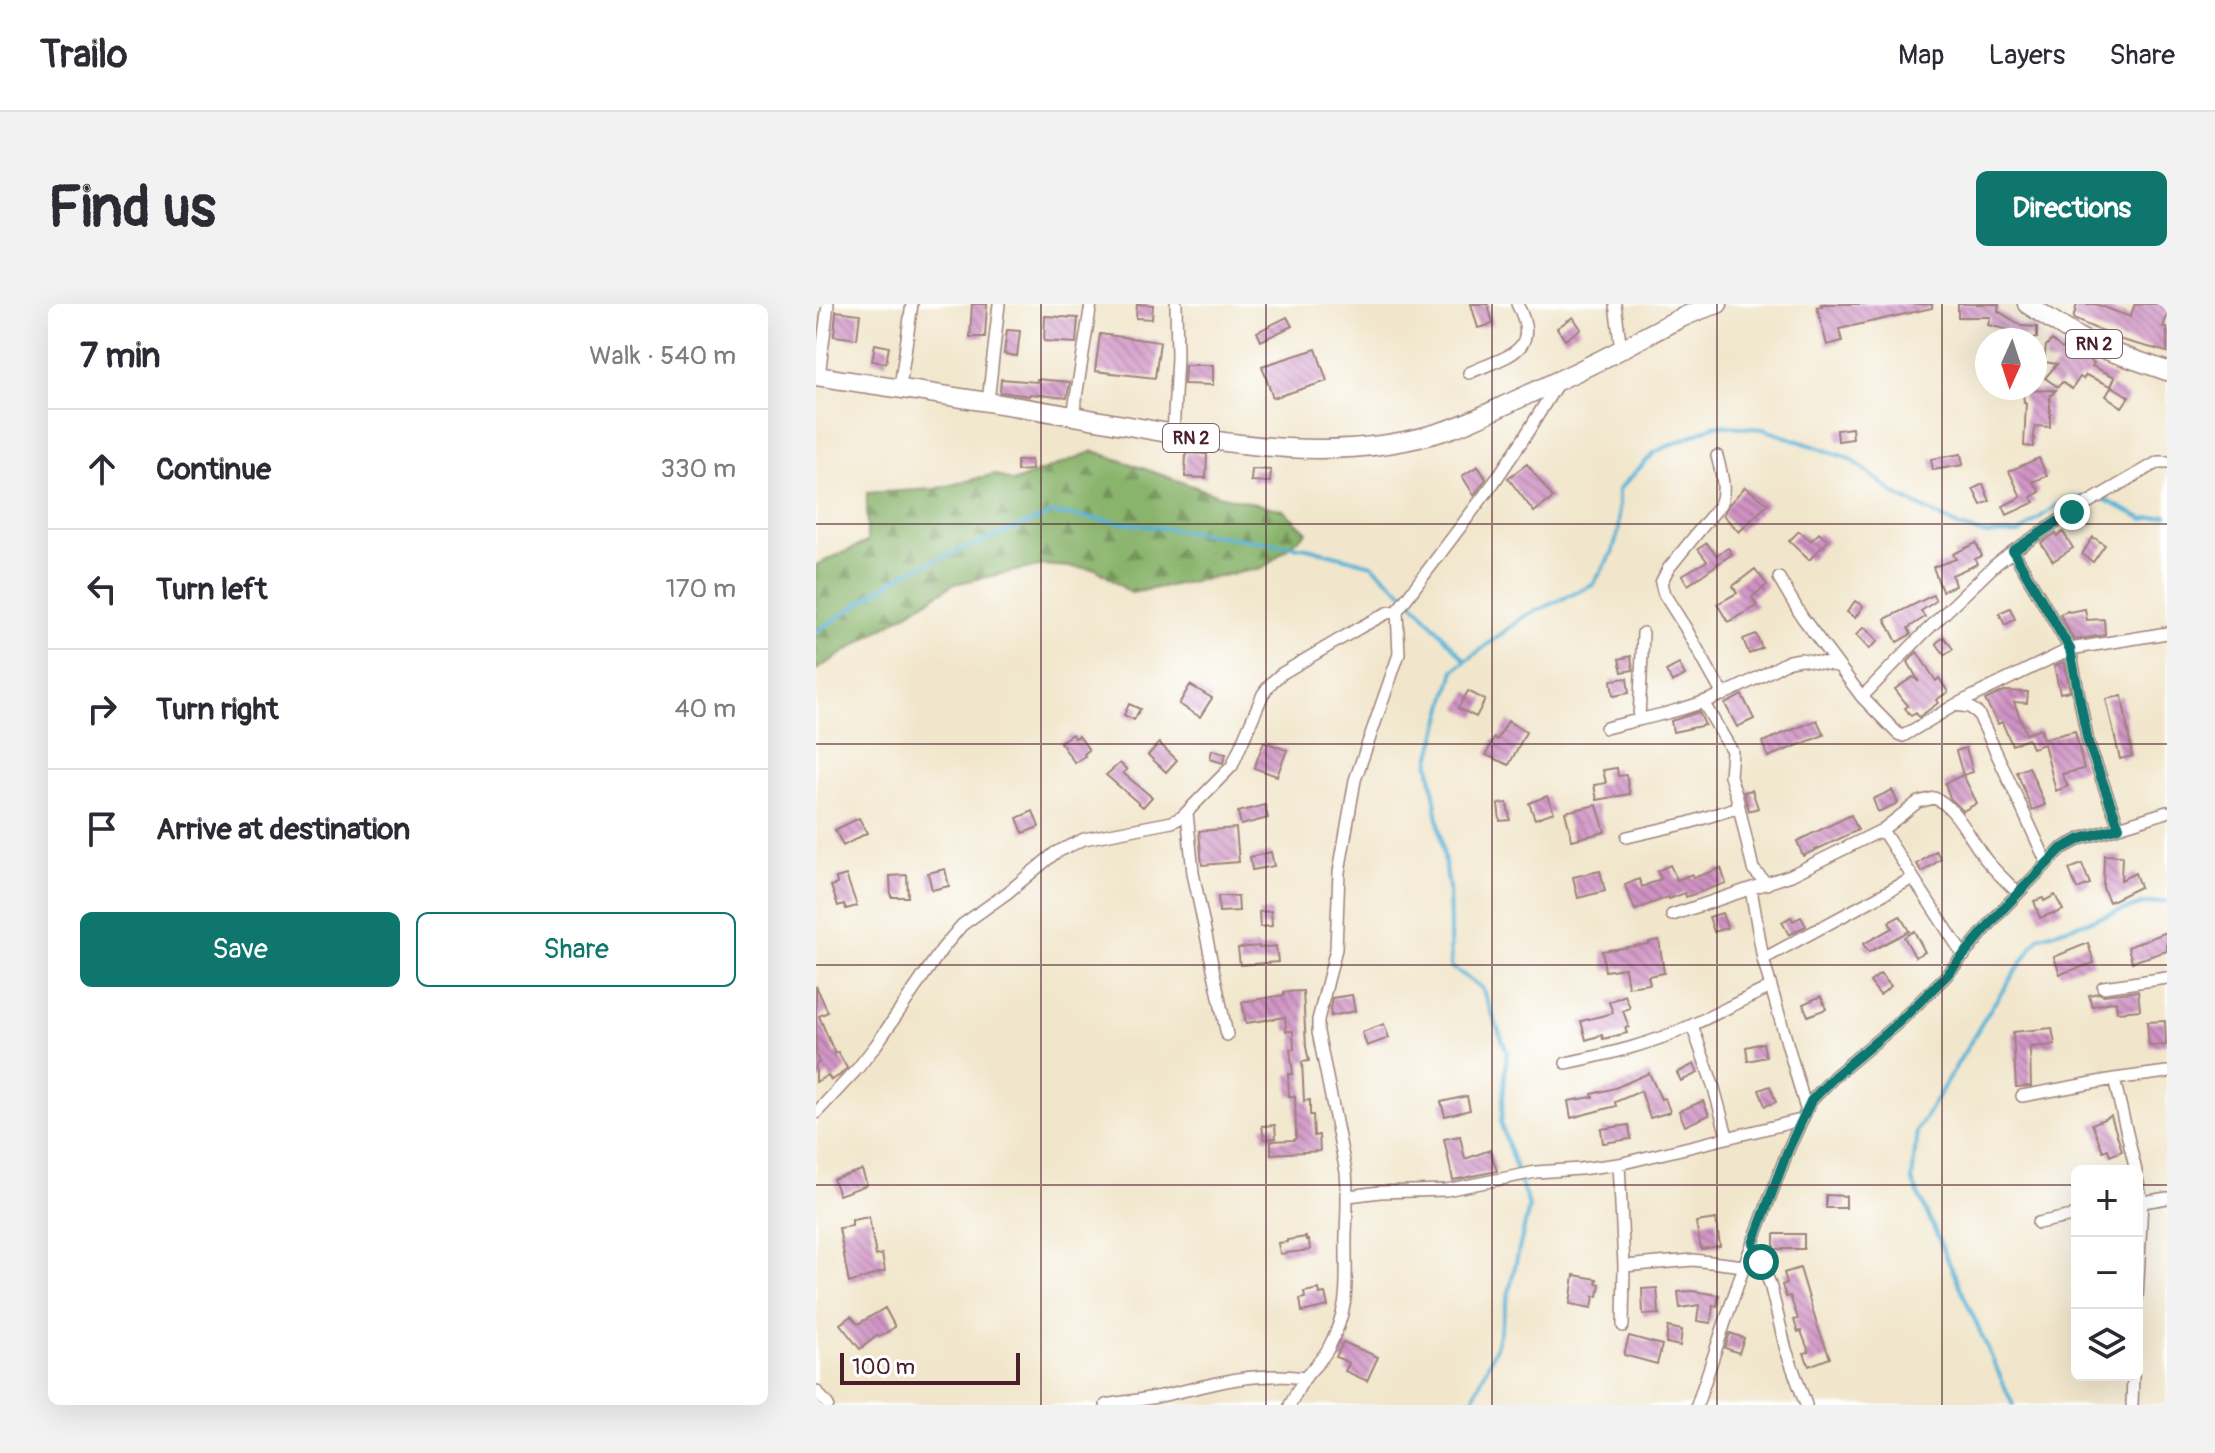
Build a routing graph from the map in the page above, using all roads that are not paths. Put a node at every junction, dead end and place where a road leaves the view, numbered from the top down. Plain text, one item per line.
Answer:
1 (828, 304) edge
2 (912, 304) edge
3 (999, 304) edge
4 (1091, 304) edge
5 (1176, 304) edge
6 (1517, 304) edge
7 (1615, 304) edge
8 (1718, 304) edge
9 (2027, 304) edge
10 (1621, 349) junction
11 (2167, 371) edge
12 (1469, 373) dead end
13 (818, 376) edge
14 (1559, 380) junction
15 (900, 387) junction
16 (988, 402) junction
17 (1073, 416) junction
18 (1173, 435) junction
19 (1717, 456) dead end
20 (2167, 462) edge
21 (2013, 551) junction
22 (1779, 578) dead end
23 (1397, 611) junction
24 (1643, 633) dead end
25 (2167, 633) edge
26 (2070, 649) junction
27 (1837, 666) junction
28 (1723, 695) junction
29 (1862, 697) junction
30 (1703, 702) junction
31 (1955, 705) junction
32 (1639, 719) junction
33 (1606, 728) dead end
34 (1739, 807) junction
35 (2167, 812) edge
36 (1187, 813) junction
37 (2119, 827) junction
38 (1882, 830) junction
39 (1627, 837) dead end
40 (2047, 863) junction
41 (1913, 878) junction
42 (1767, 884) junction
43 (1751, 889) junction
44 (2018, 893) junction
45 (1672, 915) dead end
46 (1964, 956) junction
47 (1763, 959) junction
48 (2167, 978) edge
49 (1771, 987) junction
50 (2103, 987) dead end
51 (1692, 1025) junction
52 (1227, 1035) dead end
53 (1566, 1063) dead end
54 (2167, 1072) edge
55 (2114, 1079) junction
56 (2022, 1096) dead end
57 (816, 1113) edge
58 (1803, 1114) junction
59 (1727, 1136) junction
60 (1619, 1164) junction
61 (2135, 1165) edge
62 (1349, 1196) junction
63 (2167, 1198) edge
64 (2143, 1202) edge
65 (2071, 1216) edge
66 (2038, 1223) dead end
67 (1753, 1243) junction
68 (1624, 1266) junction
69 (1744, 1266) junction
70 (1623, 1326) dead end
71 (1305, 1378) junction
72 (2133, 1381) edge
73 (816, 1391) edge
74 (828, 1405) edge
75 (1106, 1405) edge
76 (1290, 1405) edge
77 (1697, 1405) edge
78 (1806, 1405) edge
79 (2132, 1405) edge

1 - 13 street
2 - 15 street
3 - 16 street
4 - 17 street
5 - 18 street
6 - 12 street
7 - 10 street
8 - 10 highway, RN 2
9 - 11 highway, RN 2
10 - 14 highway, RN 2
13 - 15 highway, RN 2
14 - 18 highway, RN 2
14 - 23 street
15 - 16 highway, RN 2
16 - 17 highway, RN 2
17 - 18 highway, RN 2
19 - 28 street
20 - 21 street
21 - 26 street
21 - 29 street
22 - 27 street
23 - 36 street
23 - 62 street
24 - 32 street
25 - 26 street
26 - 31 street
26 - 37 street
27 - 28 street
27 - 29 street
28 - 30 street
29 - 31 street
30 - 32 street
30 - 34 street
31 - 40 street
32 - 33 street
34 - 39 street
34 - 42 street
35 - 37 street
36 - 52 street
36 - 57 street
37 - 40 street
38 - 41 street
38 - 42 street
38 - 44 street
40 - 44 street
41 - 46 street
41 - 47 street
42 - 43 street
43 - 45 street
43 - 47 street
44 - 46 street
46 - 58 street
47 - 49 street
48 - 50 street
49 - 51 street
49 - 58 street
51 - 53 street
51 - 59 street
54 - 55 street
55 - 56 street
55 - 61 street
58 - 59 street
58 - 67 street
59 - 60 street
60 - 62 street
60 - 68 street
62 - 71 street
63 - 64 street
65 - 66 street
67 - 69 street
67 - 78 street
68 - 69 street
68 - 70 street
69 - 77 street
71 - 75 street
71 - 76 street
72 - 79 street
73 - 74 street

